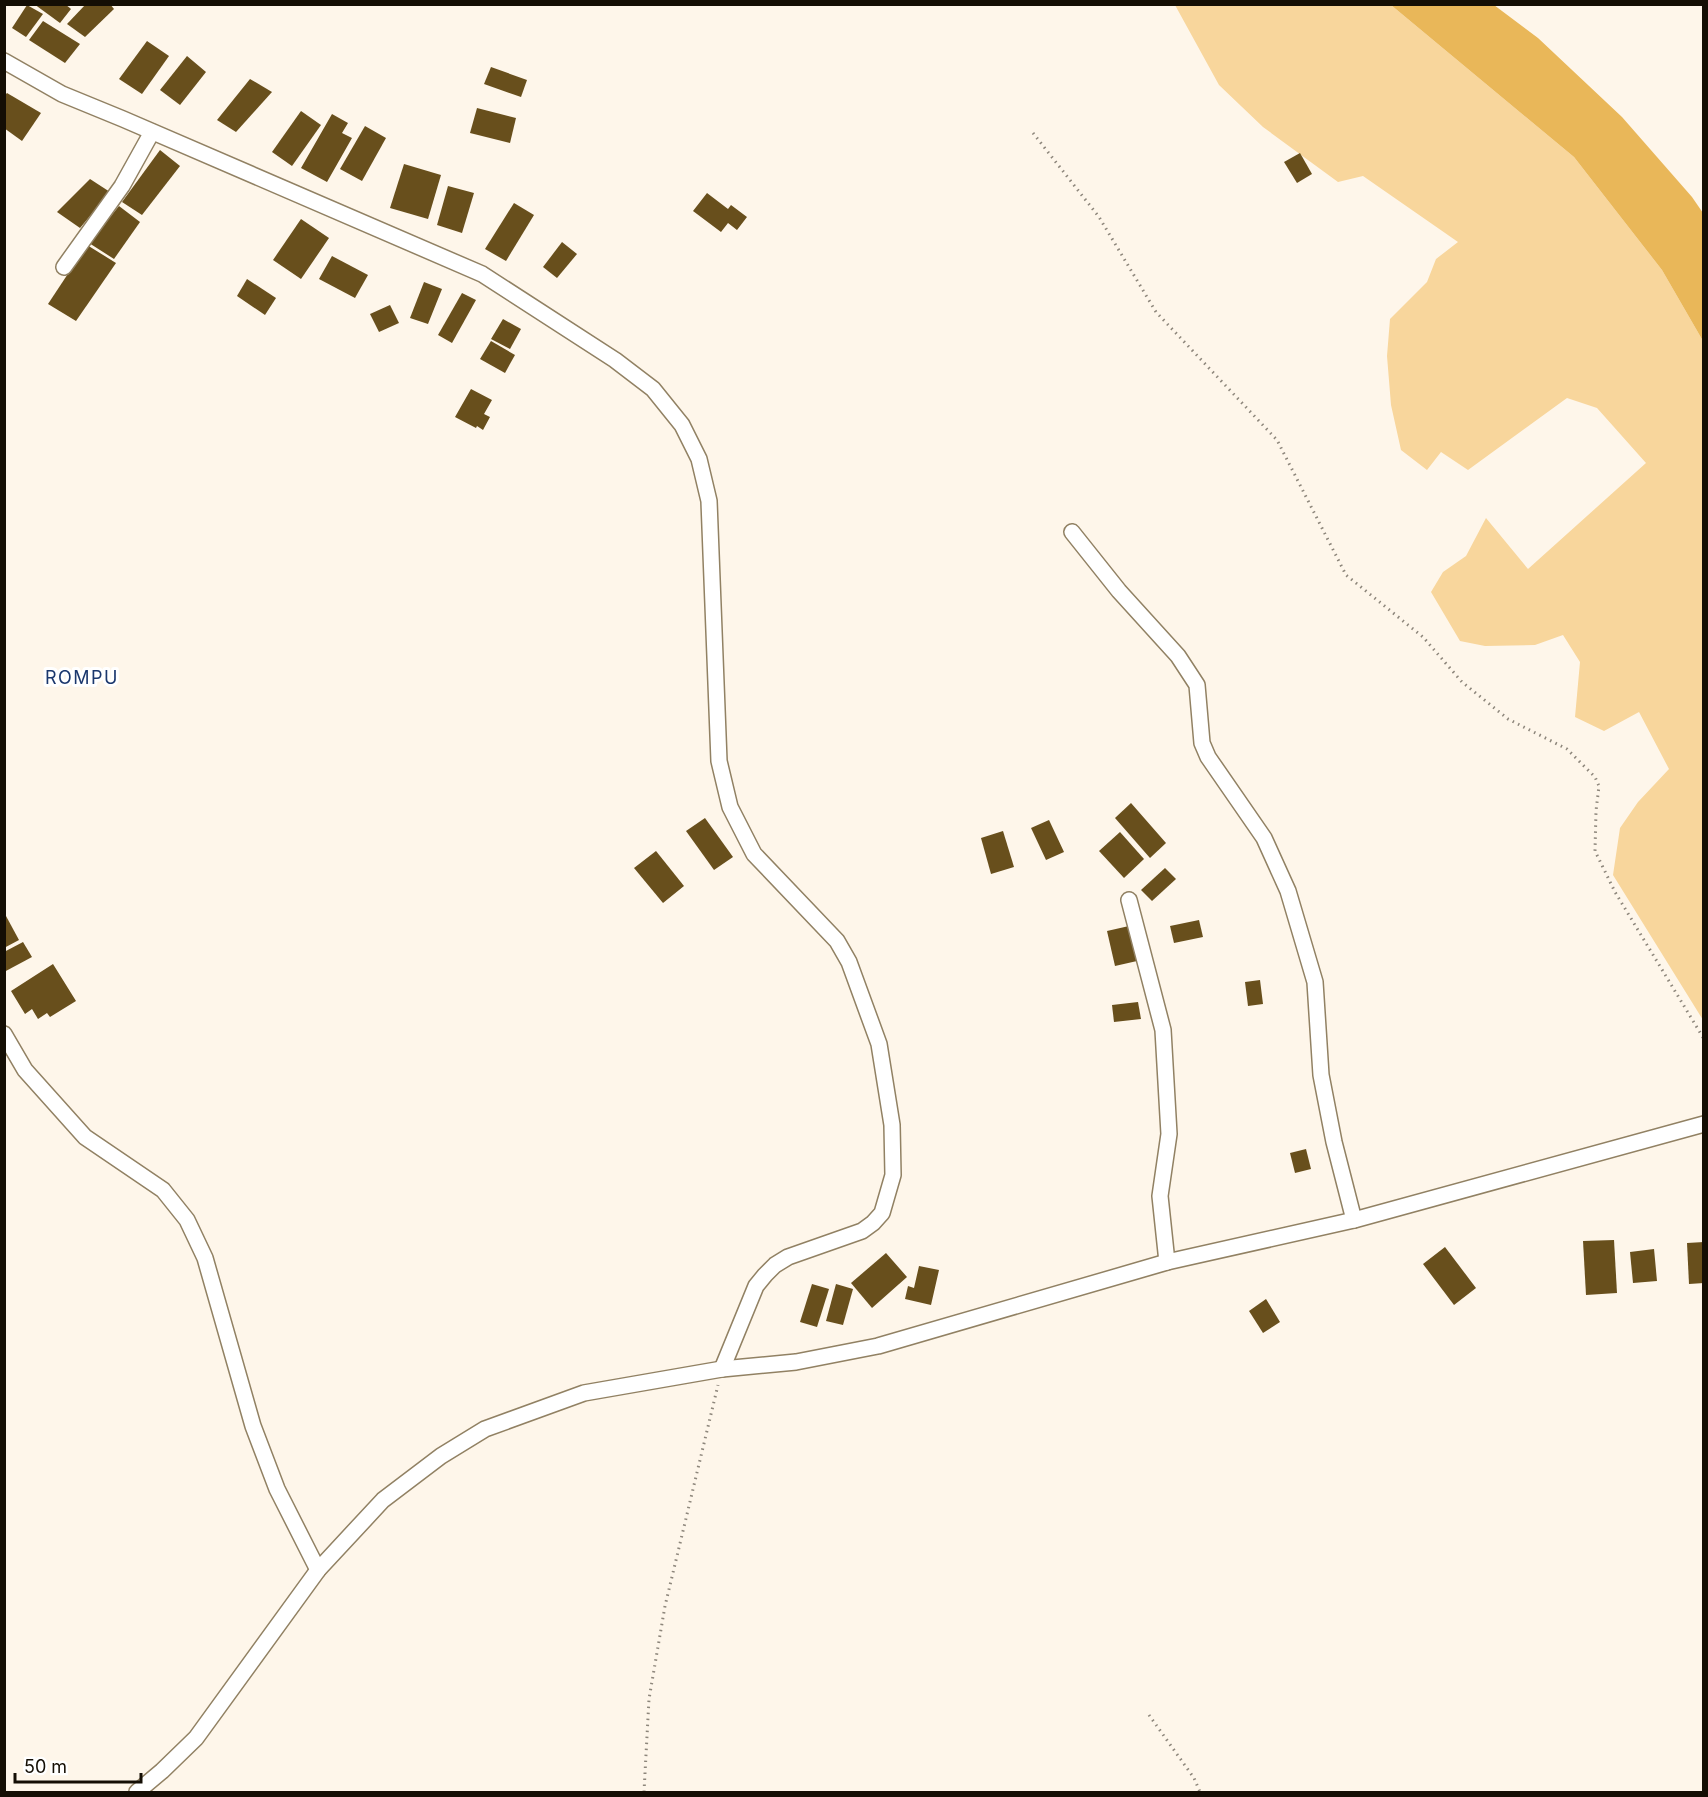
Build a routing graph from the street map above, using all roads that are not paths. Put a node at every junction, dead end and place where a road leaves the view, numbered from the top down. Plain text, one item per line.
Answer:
1 (4, 61) edge
2 (152, 132) junction
3 (64, 267) dead end
4 (1072, 532) dead end
5 (1130, 900) dead end
6 (4, 1034) edge
7 (1704, 1124) edge
8 (1354, 1220) junction
9 (1167, 1262) junction
10 (722, 1369) junction
11 (318, 1570) junction
12 (136, 1792) edge

1 - 2 street
2 - 3 street
2 - 10 street
4 - 8 street
5 - 9 street
6 - 11 street
7 - 8 street
8 - 9 street
9 - 10 street
10 - 11 street
11 - 12 street

